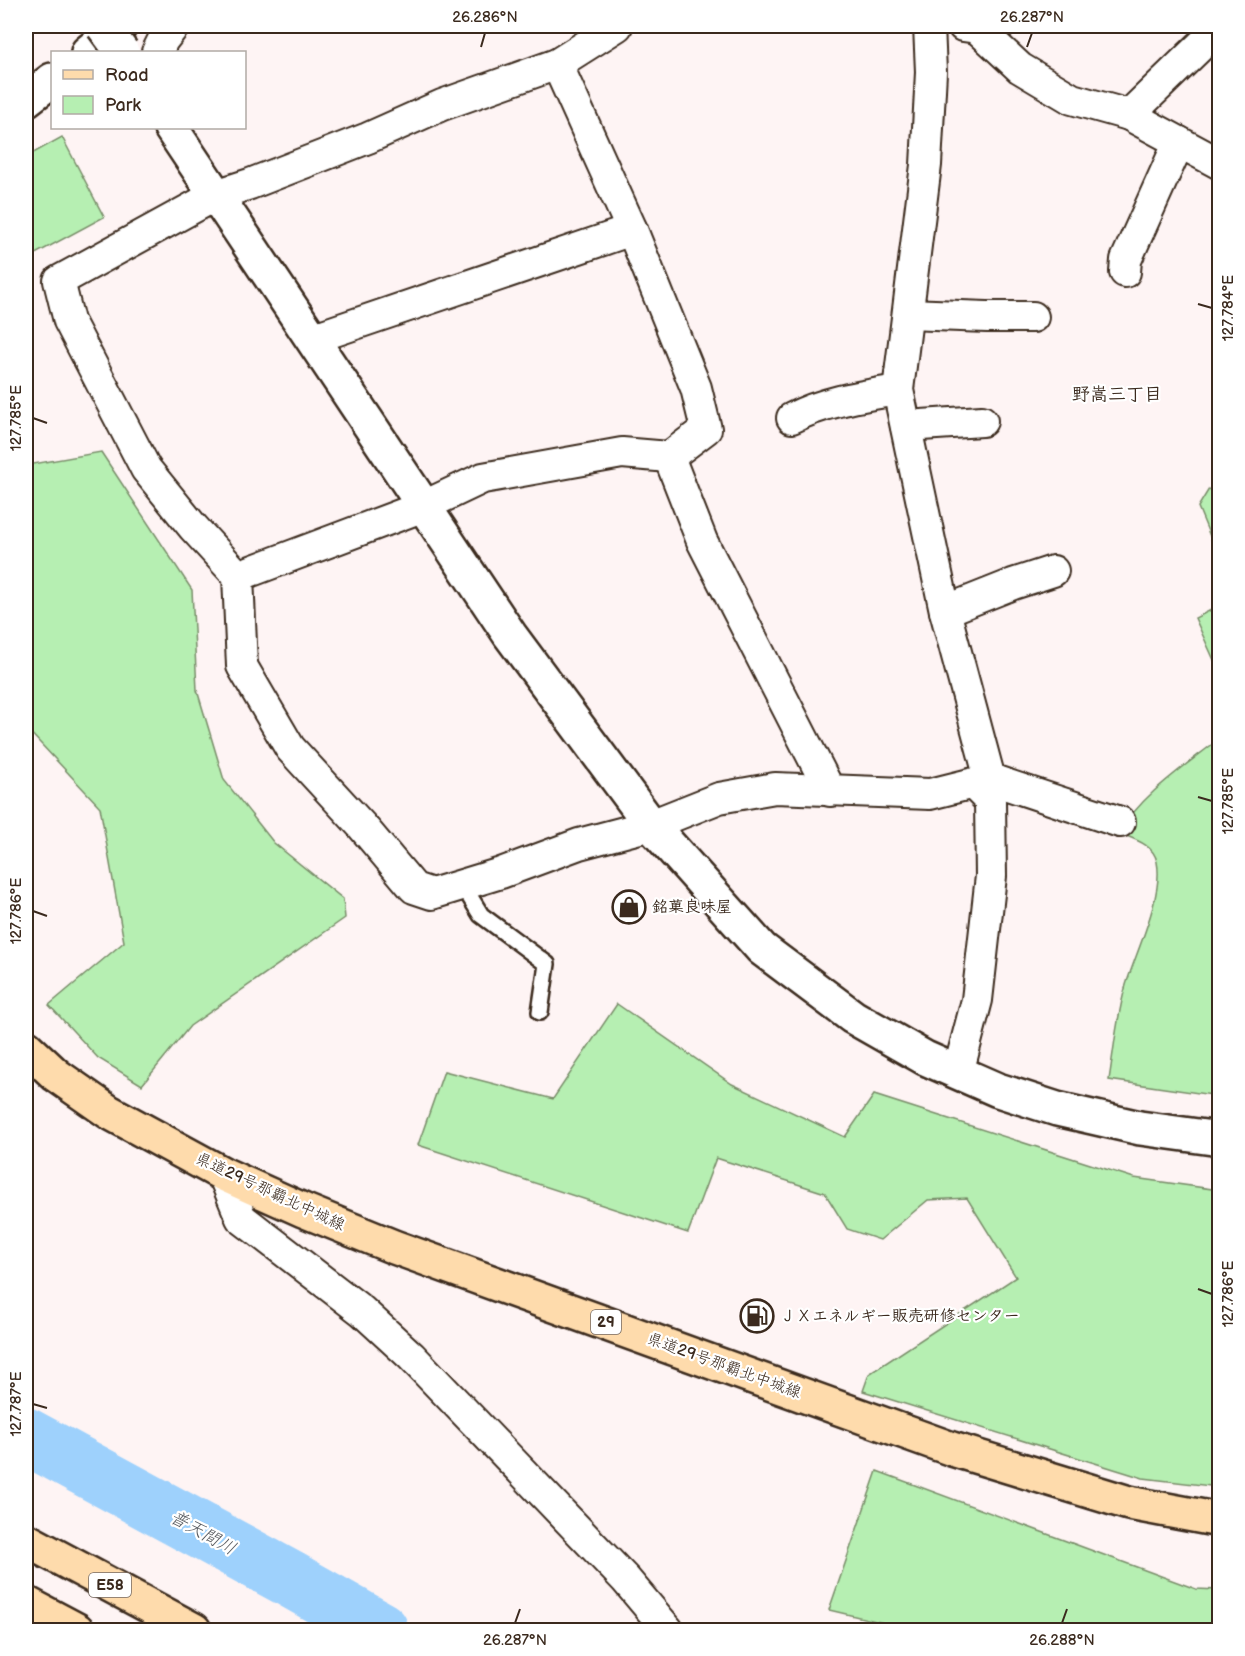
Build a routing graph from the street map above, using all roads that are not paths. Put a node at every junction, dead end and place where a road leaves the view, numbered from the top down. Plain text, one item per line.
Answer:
1 (103, 26) edge
2 (120, 26) edge
3 (174, 26) edge
4 (617, 26) edge
5 (929, 26) edge
6 (973, 26) edge
7 (1220, 27) edge
8 (89, 51) edge
9 (121, 51) edge
10 (158, 51) edge
11 (557, 64) junction
12 (51, 81) edge
13 (26, 100) edge
14 (1129, 116) junction
15 (172, 129) edge
16 (1179, 142) junction
17 (1220, 164) edge
18 (216, 195) junction
19 (632, 230) junction
20 (1125, 272) dead end
21 (908, 314) junction
22 (1033, 317) dead end
23 (312, 339) junction
24 (898, 390) junction
25 (792, 418) dead end
26 (982, 421) dead end
27 (906, 426) junction
28 (669, 457) junction
29 (424, 506) junction
30 (1053, 571) dead end
31 (238, 576) junction
32 (945, 611) junction
33 (982, 782) junction
34 (830, 791) junction
35 (1119, 822) dead end
36 (651, 825) junction
37 (462, 884) junction
38 (540, 1012) dead end
39 (26, 1047) edge
40 (958, 1073) junction
41 (1220, 1139) edge
42 (223, 1174) junction
43 (1220, 1520) edge
44 (26, 1540) edge
45 (26, 1603) edge
46 (77, 1630) edge
47 (194, 1630) edge
48 (668, 1630) edge

1 - 9 street, bridge
2 - 8 street
3 - 10 street
4 - 11 street
5 - 21 street
6 - 14 street
7 - 14 street
11 - 18 street
11 - 19 street
12 - 13 street
14 - 16 street
15 - 18 street
16 - 17 street
16 - 20 street
18 - 23 street
18 - 31 street
19 - 23 street
19 - 28 street
21 - 22 street
21 - 24 street
23 - 29 street
24 - 25 street
24 - 27 street
26 - 27 street
27 - 32 street
28 - 29 street
28 - 34 street
29 - 31 street
29 - 36 street
30 - 32 street
31 - 37 street
32 - 33 street
33 - 34 street
33 - 35 street
33 - 40 street
34 - 36 street
36 - 37 street
36 - 40 street
37 - 38 lane
39 - 42 main road, 県道29号那覇北中城線 / 29
40 - 41 street
42 - 43 main road, 県道29号那覇北中城線 / 29
42 - 48 street
44 - 47 main road, E58
45 - 46 main road

